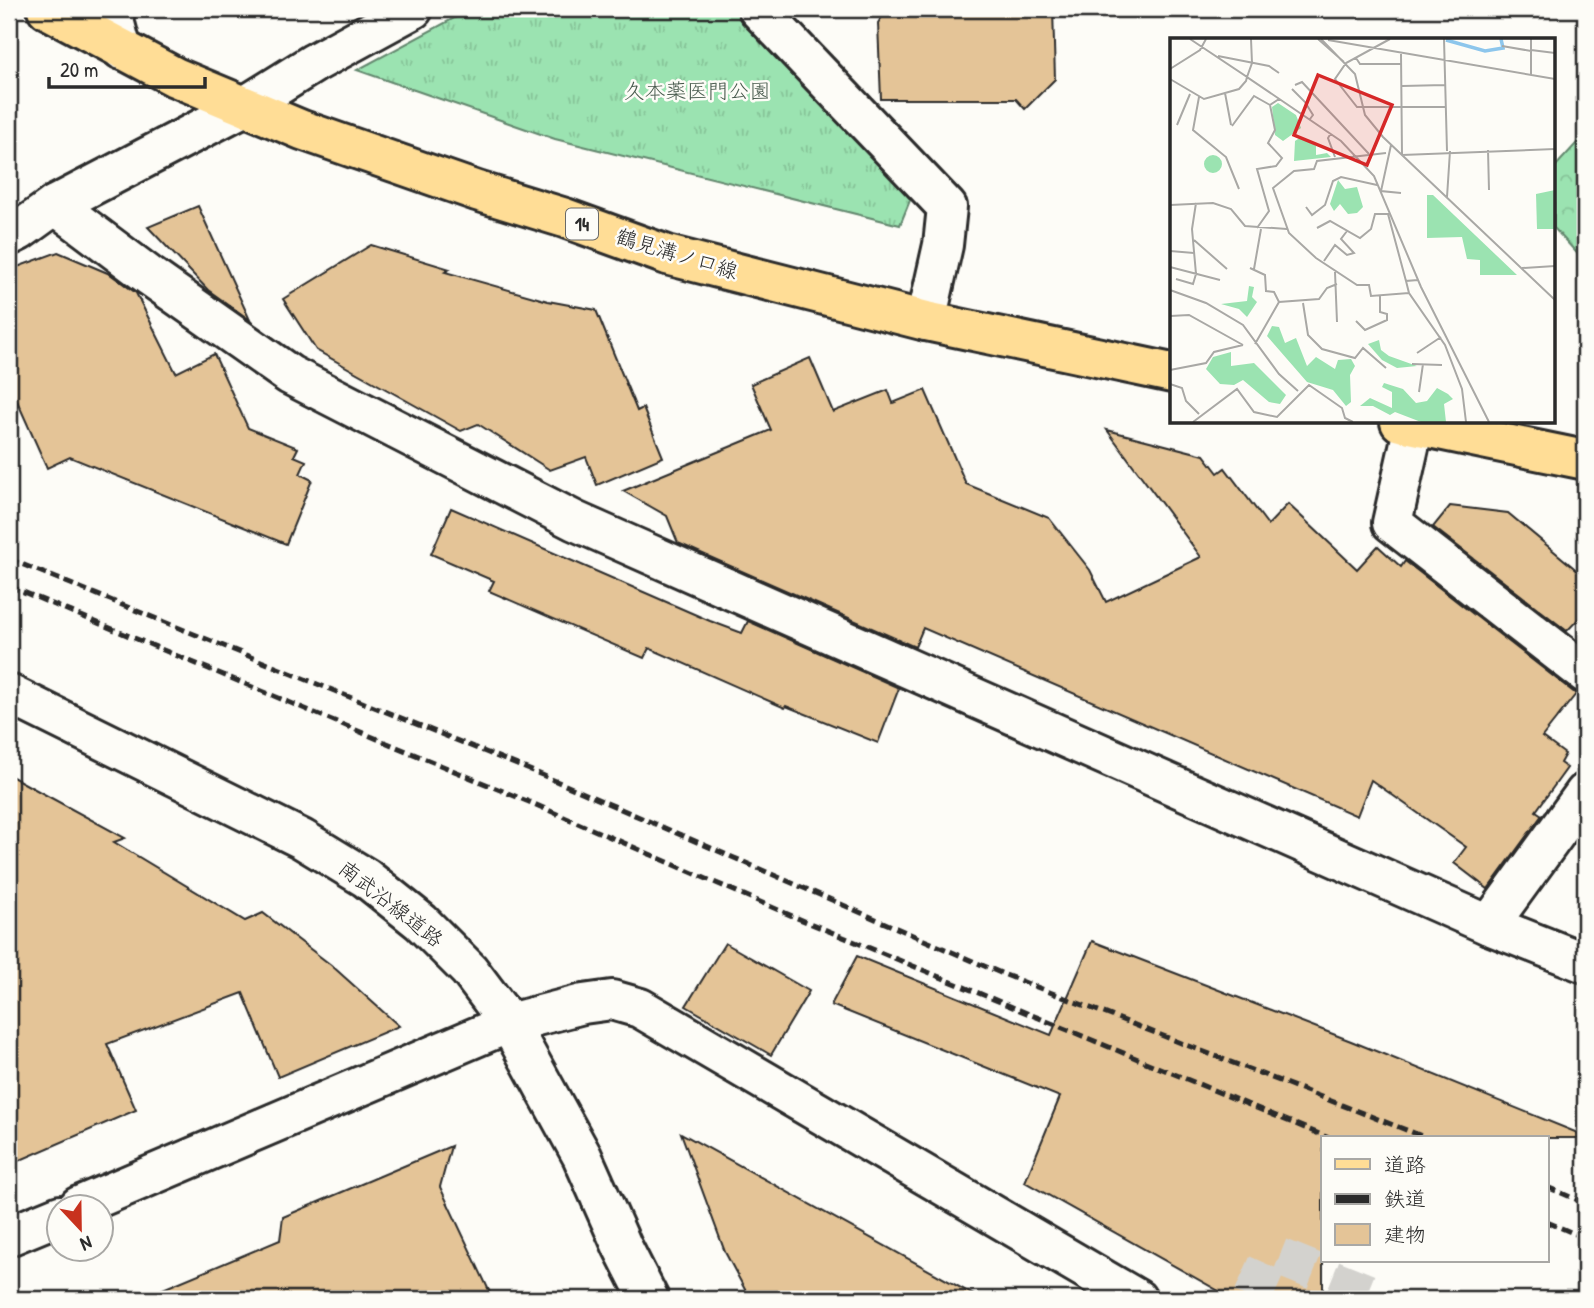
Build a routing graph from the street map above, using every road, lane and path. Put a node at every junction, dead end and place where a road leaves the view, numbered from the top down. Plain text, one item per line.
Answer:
1 (47, 9) edge
2 (111, 9) edge
3 (413, 9) edge
4 (758, 9) edge
5 (122, 50) junction
6 (245, 106) junction
7 (55, 205) junction
8 (9, 236) edge
9 (926, 321) junction
10 (1170, 373) edge
11 (1407, 424) edge
12 (1412, 424) edge
13 (1585, 460) edge
14 (1585, 673) edge
15 (9, 694) edge
16 (1585, 793) edge
17 (1489, 925) junction
18 (1585, 963) edge
19 (509, 1023) junction
20 (112, 1192) edge
21 (46, 1221) edge
22 (9, 1236) edge
23 (649, 1299) edge
24 (1137, 1299) edge

1 - 5 main road, 鶴見溝ノ口線 / 14
2 - 5 street
3 - 6 street
4 - 9 street
5 - 6 main road, 鶴見溝ノ口線 / 14
6 - 7 street
6 - 9 main road, 鶴見溝ノ口線 / 14
7 - 8 street
7 - 17 street
9 - 10 main road, 鶴見溝ノ口線 / 14
11 - 14 street
12 - 13 main road
15 - 19 street, 南武沿線道路
16 - 17 street
17 - 18 street
19 - 20 street
19 - 23 street, 南武沿線道路
19 - 24 street
21 - 22 street

